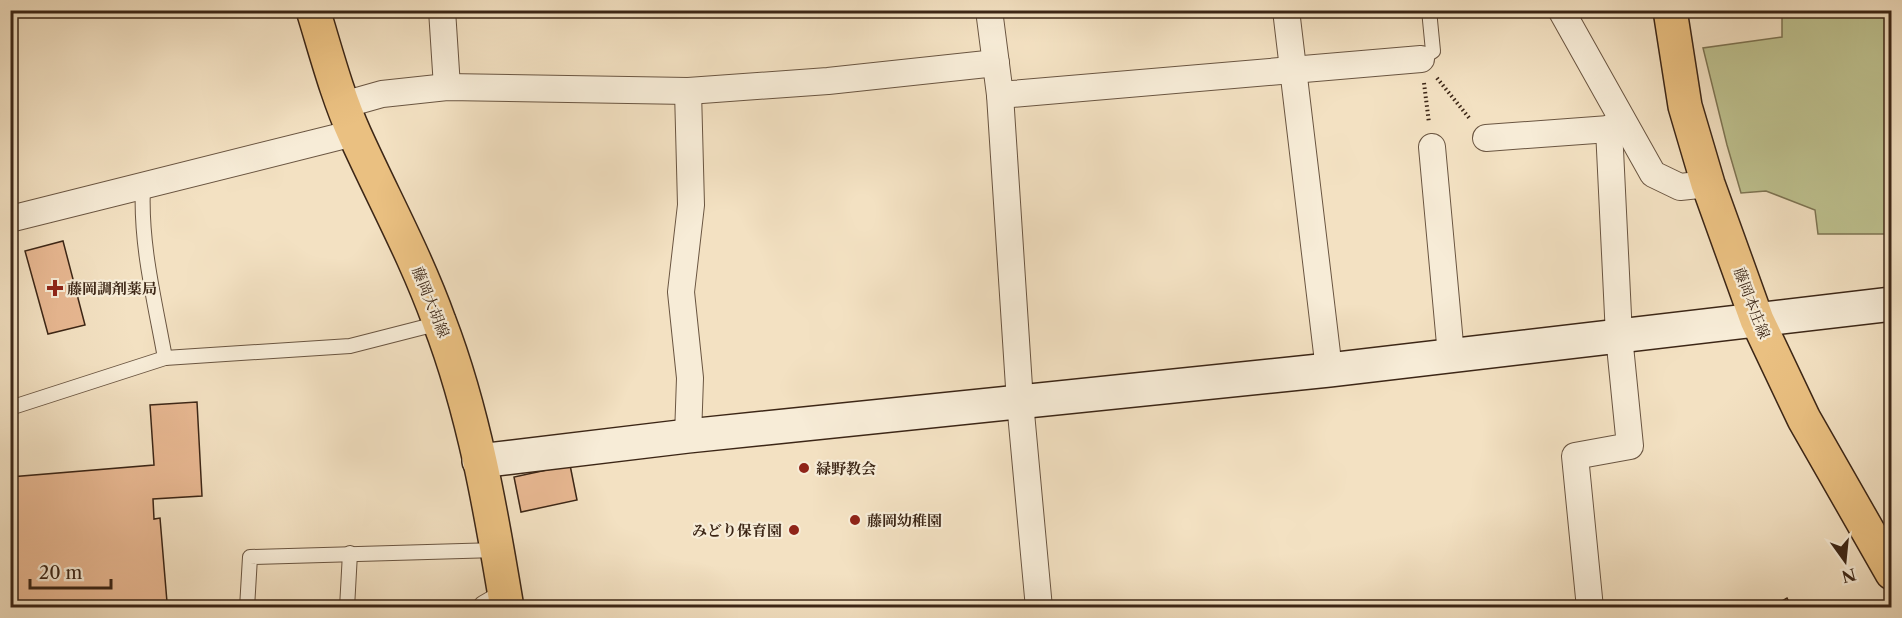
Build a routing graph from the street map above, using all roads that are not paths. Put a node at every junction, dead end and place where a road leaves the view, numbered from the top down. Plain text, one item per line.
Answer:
1 (313, 10) edge
2 (442, 10) edge
3 (989, 10) edge
4 (1286, 10) edge
5 (1429, 10) edge
6 (1561, 10) edge
7 (1670, 10) edge
8 (1421, 59) joint
9 (996, 63) junction
10 (1293, 70) junction
11 (447, 87) junction
12 (688, 91) junction
13 (1000, 95) junction
14 (348, 119) junction
15 (1616, 125) junction
16 (1486, 138) road end
17 (1432, 147) road end
18 (1708, 184) junction
19 (143, 187) junction
20 (10, 219) edge
21 (1892, 304) edge
22 (1757, 320) junction
23 (440, 323) junction
24 (1619, 336) junction
25 (1451, 355) junction
26 (165, 358) junction
27 (1329, 370) junction
28 (1020, 402) junction
29 (10, 408) edge
30 (688, 436) junction
31 (479, 461) junction
32 (496, 550) junction
33 (350, 553) junction
34 (1892, 573) edge
35 (500, 604) edge
36 (246, 608) edge
37 (347, 608) edge
38 (1039, 608) edge
39 (1590, 608) edge

1 - 14 main road, 藤岡大胡線
2 - 11 street
3 - 9 street
4 - 10 street
5 - 8 lane
6 - 15 street
7 - 18 main road, 藤岡本庄線
8 - 10 street
9 - 12 street
9 - 13 street
10 - 13 street
10 - 27 street
11 - 12 street
11 - 14 street
12 - 30 street
13 - 28 street
14 - 19 street
14 - 23 main road, 藤岡大胡線
15 - 16 street
15 - 18 street
15 - 24 street
17 - 25 street
18 - 22 main road, 藤岡本庄線
19 - 20 street
19 - 26 lane
21 - 22 street
22 - 24 street
22 - 34 main road, 藤岡本庄線
23 - 26 lane
23 - 31 main road, 藤岡大胡線
24 - 25 street
24 - 39 street
25 - 27 street
26 - 29 lane
27 - 28 street
28 - 30 street
28 - 38 street
30 - 31 street
31 - 32 main road, 藤岡大胡線
32 - 33 lane
32 - 35 main road, 藤岡大胡線
33 - 36 lane
33 - 37 lane

